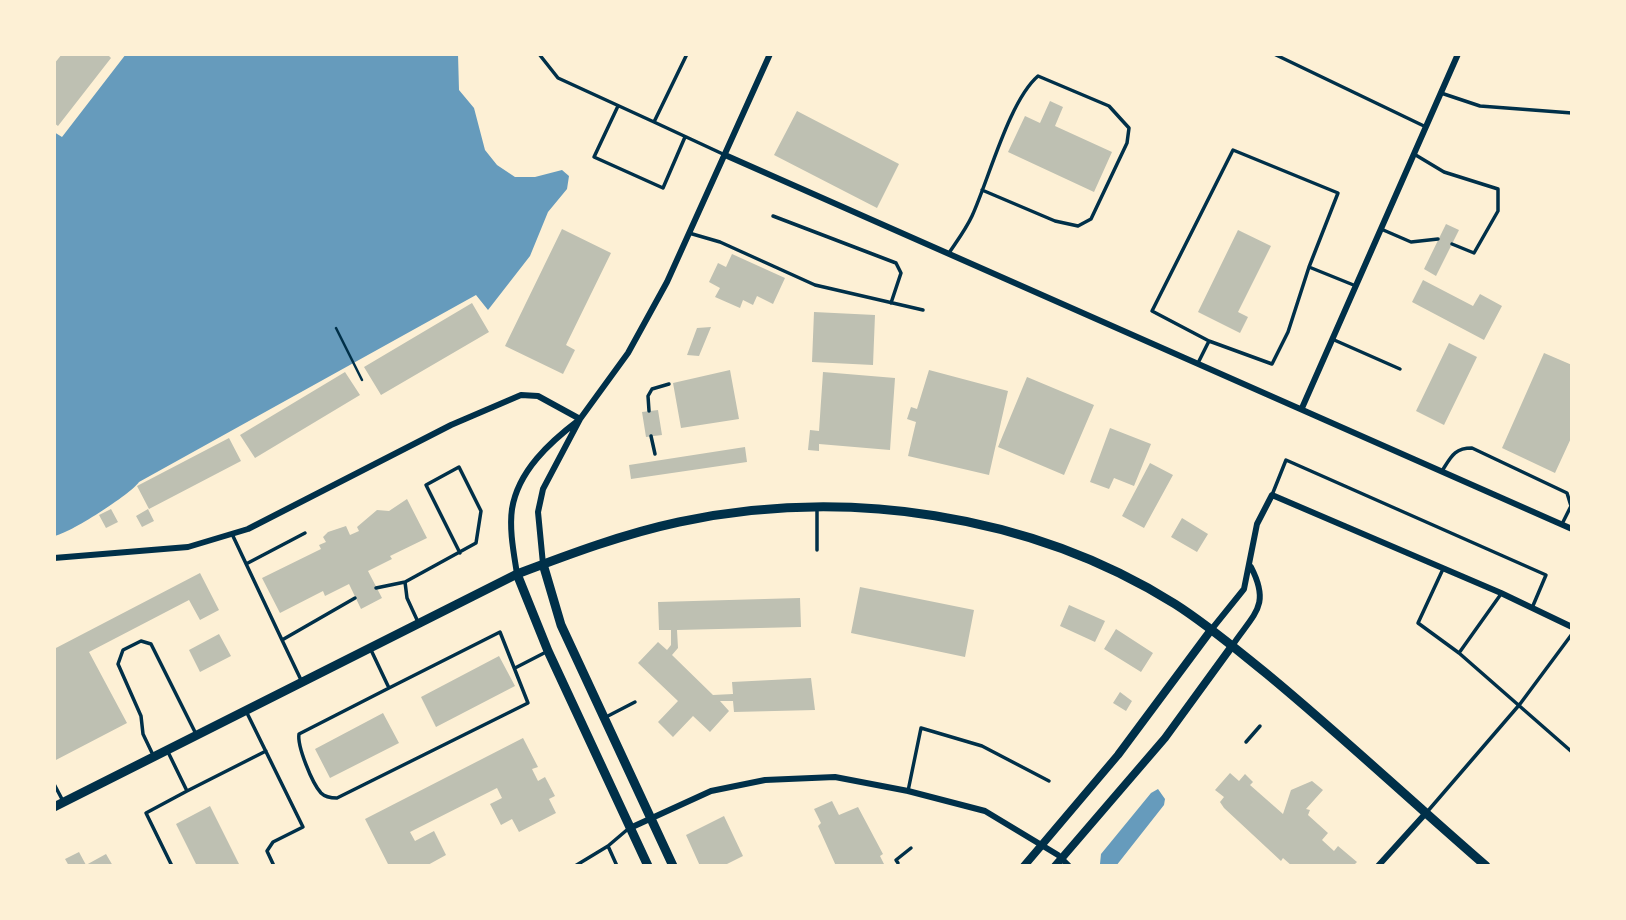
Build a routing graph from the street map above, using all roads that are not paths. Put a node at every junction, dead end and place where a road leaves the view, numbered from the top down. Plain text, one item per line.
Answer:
1 (539, 54) edge
2 (687, 54) edge
3 (770, 54) edge
4 (1274, 54) edge
5 (1458, 54) edge
6 (1441, 93) junction
7 (618, 106) junction
8 (1572, 113) edge
9 (654, 121) junction
10 (1426, 127) junction
11 (685, 137) junction
12 (1414, 154) junction
13 (724, 155) junction
14 (982, 190) junction
15 (773, 216) dead end
16 (1381, 229) junction
17 (689, 233) junction
18 (1438, 239) dead end
19 (1452, 244) dead end
20 (949, 253) junction
21 (1309, 267) junction
22 (1356, 286) junction
23 (891, 303) junction
24 (923, 310) dead end
25 (1332, 339) junction
26 (1209, 341) junction
27 (1198, 363) junction
28 (1400, 369) dead end
29 (669, 384) dead end
30 (1301, 408) junction
31 (649, 411) dead end
32 (580, 419) junction
33 (652, 436) dead end
34 (654, 454) dead end
35 (1442, 471) junction
36 (1272, 495) junction
37 (817, 507) junction
38 (1562, 524) junction
39 (1572, 529) edge
40 (305, 533) dead end
41 (232, 534) junction
42 (817, 550) dead end
43 (460, 553) junction
44 (54, 558) edge
45 (246, 564) junction
46 (543, 564) junction
47 (1251, 567) junction
48 (1443, 568) junction
49 (517, 574) junction
50 (405, 582) junction
51 (376, 587) dead end
52 (1501, 593) junction
53 (355, 598) dead end
54 (1532, 608) junction
55 (419, 624) junction
56 (1572, 627) edge
57 (1211, 629) junction
58 (1572, 634) edge
59 (282, 640) junction
60 (1232, 646) junction
61 (370, 648) junction
62 (548, 651) junction
63 (1460, 653) junction
64 (515, 668) junction
65 (302, 682) junction
66 (389, 688) junction
67 (635, 702) dead end
68 (1520, 704) junction
69 (246, 711) junction
70 (604, 718) junction
71 (1259, 726) dead end
72 (197, 735) junction
73 (1246, 741) dead end
74 (167, 751) junction
75 (267, 751) junction
76 (1572, 752) edge
77 (154, 758) junction
78 (1049, 781) dead end
79 (54, 784) edge
80 (908, 791) junction
81 (187, 792) junction
82 (64, 803) junction
83 (54, 807) edge
84 (1425, 814) junction
85 (651, 818) junction
86 (630, 828) junction
87 (608, 846) junction
88 (1042, 846) junction
89 (911, 848) dead end
90 (1058, 862) edge
91 (898, 863) dead end
92 (172, 866) edge
93 (274, 866) edge
94 (575, 866) edge
95 (617, 866) edge
96 (648, 866) edge
97 (674, 866) edge
98 (1024, 866) edge
99 (1069, 866) edge
100 (1378, 866) edge
101 (1486, 866) edge

1 - 7 lane
2 - 9 lane
3 - 13 street
4 - 10 lane
5 - 6 street
6 - 8 lane
6 - 10 street
7 - 9 lane
7 - 11 lane
9 - 11 lane
10 - 12 street
11 - 13 lane
12 - 16 street
12 - 19 lane
13 - 17 street
13 - 20 street
14 - 14 lane
14 - 20 lane
15 - 23 lane
16 - 18 lane
16 - 22 street
17 - 23 lane
17 - 32 street
20 - 27 street
21 - 22 lane
21 - 26 lane
21 - 26 lane
22 - 25 street
23 - 24 lane
25 - 28 lane
25 - 30 street
26 - 27 lane
27 - 30 street
29 - 31 lane
30 - 35 street
32 - 41 street
32 - 46 street
32 - 49 street
33 - 34 lane
35 - 38 street
35 - 38 lane
36 - 47 street
36 - 48 street
36 - 54 lane
37 - 42 lane
37 - 46 main road
37 - 57 main road
38 - 39 street
40 - 45 lane
41 - 44 street
41 - 45 lane
43 - 43 lane
43 - 50 lane
45 - 59 lane
46 - 49 main road
46 - 70 main road
47 - 57 street
47 - 60 street
48 - 52 street
48 - 63 lane
49 - 55 main road
49 - 62 main road
50 - 51 lane
50 - 55 lane
52 - 54 street
52 - 63 lane
53 - 59 lane
54 - 56 street
55 - 61 main road
57 - 60 main road
57 - 88 street
58 - 68 lane
59 - 65 lane
60 - 84 main road
60 - 90 street
61 - 65 main road
61 - 66 lane
62 - 64 lane
62 - 86 main road
63 - 68 lane
64 - 66 lane
64 - 66 lane
65 - 69 main road
67 - 70 lane
68 - 76 lane
68 - 84 lane
69 - 72 main road
69 - 75 lane
70 - 85 main road
71 - 73 lane
72 - 74 main road
72 - 77 lane
74 - 77 main road
74 - 81 lane
75 - 81 lane
75 - 93 lane
77 - 82 main road
78 - 80 lane
79 - 82 lane
80 - 85 street
80 - 88 street
81 - 92 lane
82 - 83 main road
84 - 100 street
84 - 101 main road
85 - 86 street
85 - 97 main road
86 - 87 lane
86 - 96 main road
87 - 94 lane
87 - 95 lane
88 - 90 street
88 - 98 street
89 - 91 lane
90 - 99 street

